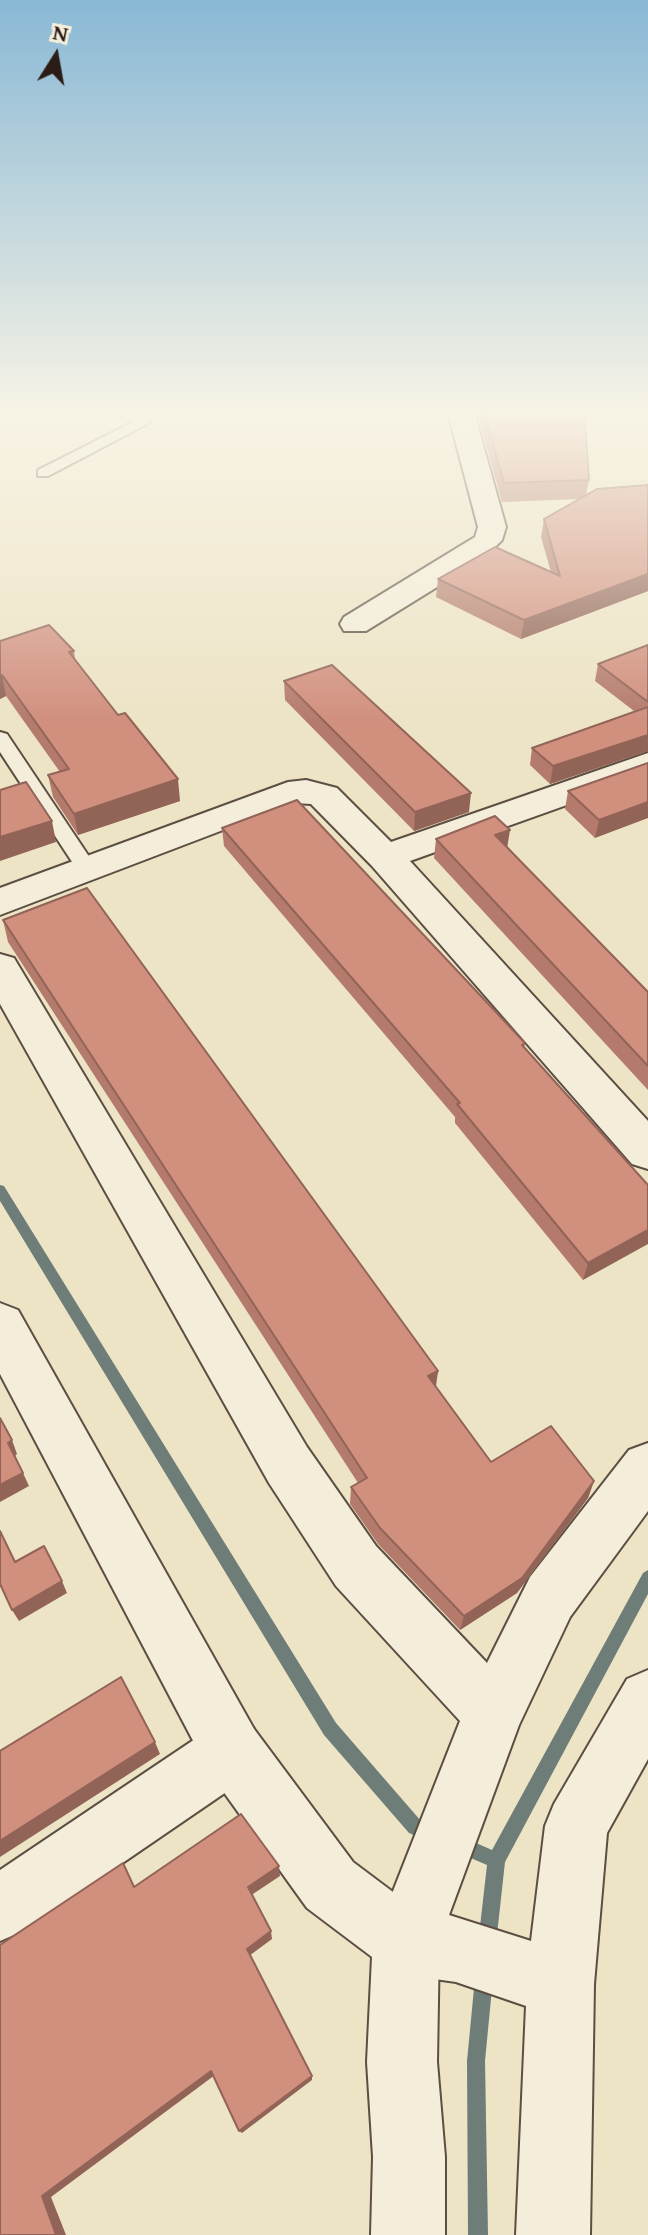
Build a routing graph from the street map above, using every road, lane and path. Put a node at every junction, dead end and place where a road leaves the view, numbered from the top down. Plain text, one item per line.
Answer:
1 (488, 513) edge
2 (355, 624) dead end
3 (0, 738) edge
4 (648, 764) edge
5 (385, 857) junction
6 (87, 869) junction
7 (0, 902) edge
8 (0, 968) edge
9 (648, 1151) edge
10 (0, 1325) edge
11 (648, 1468) edge
12 (648, 1700) edge
13 (493, 1713) junction
14 (232, 1751) junction
15 (0, 1908) edge
16 (431, 1946) junction
17 (560, 1984) junction
18 (408, 2235) edge
19 (553, 2235) edge

1 - 2 street
3 - 6 lane
4 - 5 street
5 - 6 street
5 - 9 street
6 - 7 street
8 - 13 street
10 - 14 street
11 - 13 street
12 - 17 street
13 - 16 street
14 - 15 street
14 - 16 street
16 - 17 street
16 - 18 street
17 - 19 street

